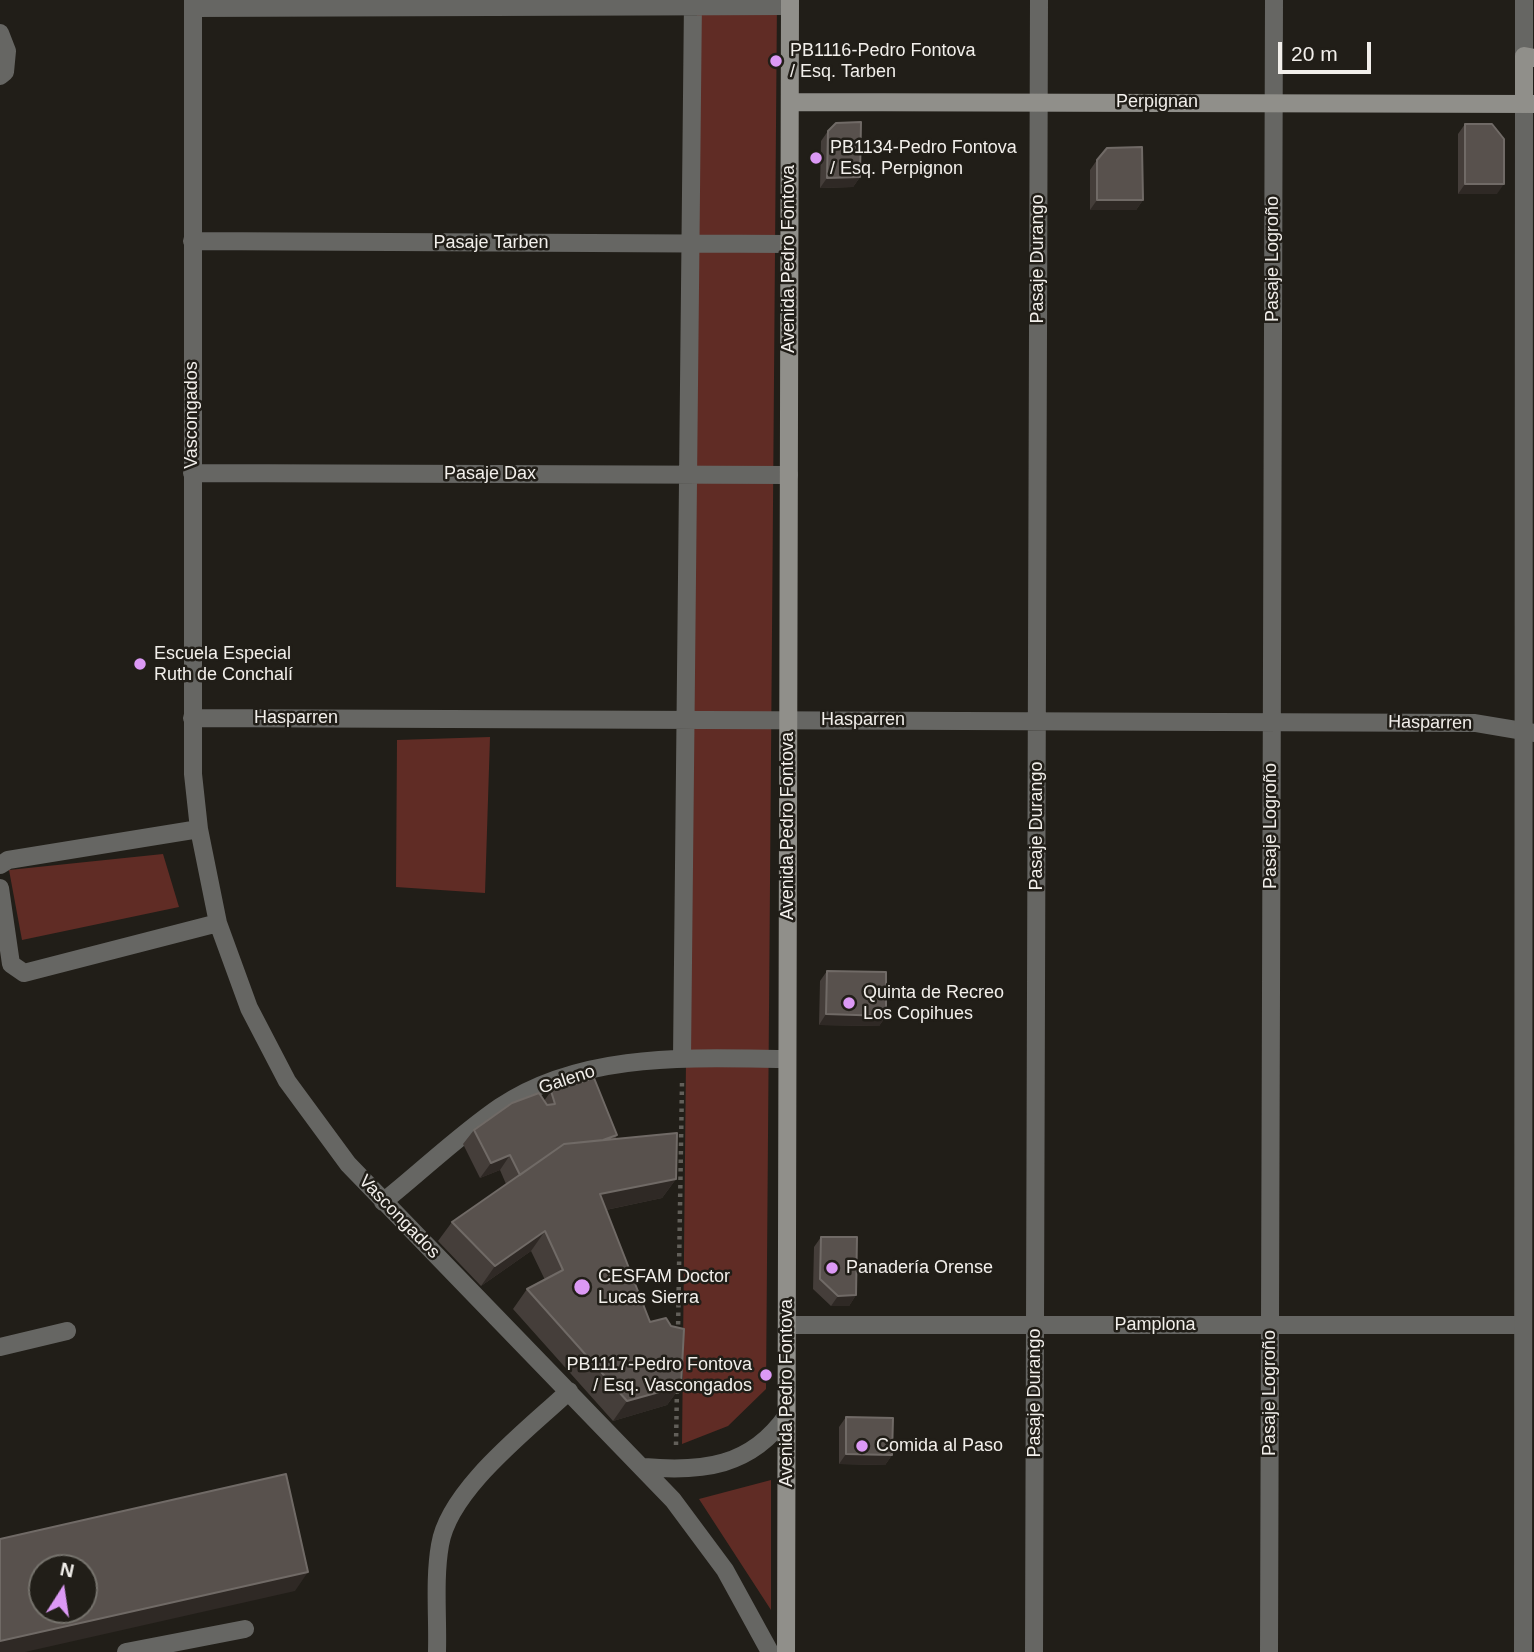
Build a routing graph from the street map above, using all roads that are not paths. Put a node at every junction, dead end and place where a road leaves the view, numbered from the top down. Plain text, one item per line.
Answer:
1 (1039, 0) edge
2 (1274, 0) edge
3 (1524, 0) edge
4 (692, 3) edge
5 (790, 3) edge
6 (193, 4) edge
7 (0, 33) edge
8 (1529, 57) edge
9 (2, 74) edge
10 (790, 102) junction
11 (1038, 102) junction
12 (1274, 103) junction
13 (1529, 103) edge
14 (192, 241) junction
15 (690, 244) junction
16 (789, 244) junction
17 (192, 473) junction
18 (688, 475) junction
19 (789, 475) junction
20 (1529, 500) edge
21 (192, 718) junction
22 (686, 720) junction
23 (788, 720) junction
24 (1037, 721) junction
25 (1272, 722) junction
26 (1529, 732) edge
27 (199, 829) junction
28 (0, 865) edge
29 (0, 888) edge
30 (218, 923) junction
31 (1529, 997) edge
32 (682, 1058) junction
33 (787, 1059) junction
34 (383, 1202) junction
35 (787, 1325) junction
36 (1035, 1325) junction
37 (1270, 1325) junction
38 (1523, 1325) junction
39 (67, 1331) dead end
40 (0, 1346) edge
41 (569, 1391) junction
42 (786, 1415) junction
43 (1528, 1421) edge
44 (643, 1467) junction
45 (246, 1629) dead end
46 (126, 1652) edge
47 (437, 1652) edge
48 (770, 1652) edge
49 (786, 1652) edge
50 (1034, 1652) edge
51 (1269, 1652) edge
52 (1522, 1652) edge

1 - 11 street, Pasaje Durango
2 - 12 street, Pasaje Logroño
3 - 8 street
4 - 5 street
4 - 6 street
4 - 15 street
5 - 10 main road, Avenida Pedro Fontova
6 - 14 street, Vascongados
7 - 9 street
8 - 13 main road
10 - 11 main road, Perpignan
10 - 16 main road, Avenida Pedro Fontova
11 - 12 main road, Perpignan
11 - 24 street, Pasaje Durango
12 - 13 main road, Perpignan
12 - 25 street, Pasaje Logroño
13 - 20 street
14 - 15 street, Pasaje Tarben
14 - 17 street, Vascongados
15 - 16 street, Pasaje Tarben
15 - 18 street
16 - 19 main road, Avenida Pedro Fontova
17 - 18 street, Pasaje Dax
17 - 21 street, Vascongados
18 - 19 street, Pasaje Dax
18 - 22 street
19 - 23 main road, Avenida Pedro Fontova
20 - 26 street
21 - 22 street, Hasparren
21 - 27 street, Vascongados
22 - 23 street, Hasparren
22 - 32 street
23 - 24 street, Hasparren
23 - 33 main road, Avenida Pedro Fontova
24 - 25 street, Hasparren
24 - 36 street, Pasaje Durango
25 - 26 street, Hasparren
25 - 37 street, Pasaje Logroño
26 - 31 street
27 - 28 street
27 - 30 street, Vascongados
29 - 30 street
30 - 34 street, Vascongados
31 - 38 street
32 - 33 street, Galeno
32 - 34 street, Galeno
33 - 35 main road, Avenida Pedro Fontova
34 - 41 street, Vascongados
35 - 36 street, Pamplona
35 - 42 main road, Avenida Pedro Fontova
36 - 37 street, Pamplona
36 - 50 street, Pasaje Durango
37 - 38 street, Pamplona
37 - 51 street, Pasaje Logroño
38 - 43 street
39 - 40 street
41 - 44 street, Vascongados
41 - 47 street
42 - 44 street
42 - 49 main road, Avenida Pedro Fontova
43 - 52 street
44 - 48 street, Vascongados
45 - 46 street

